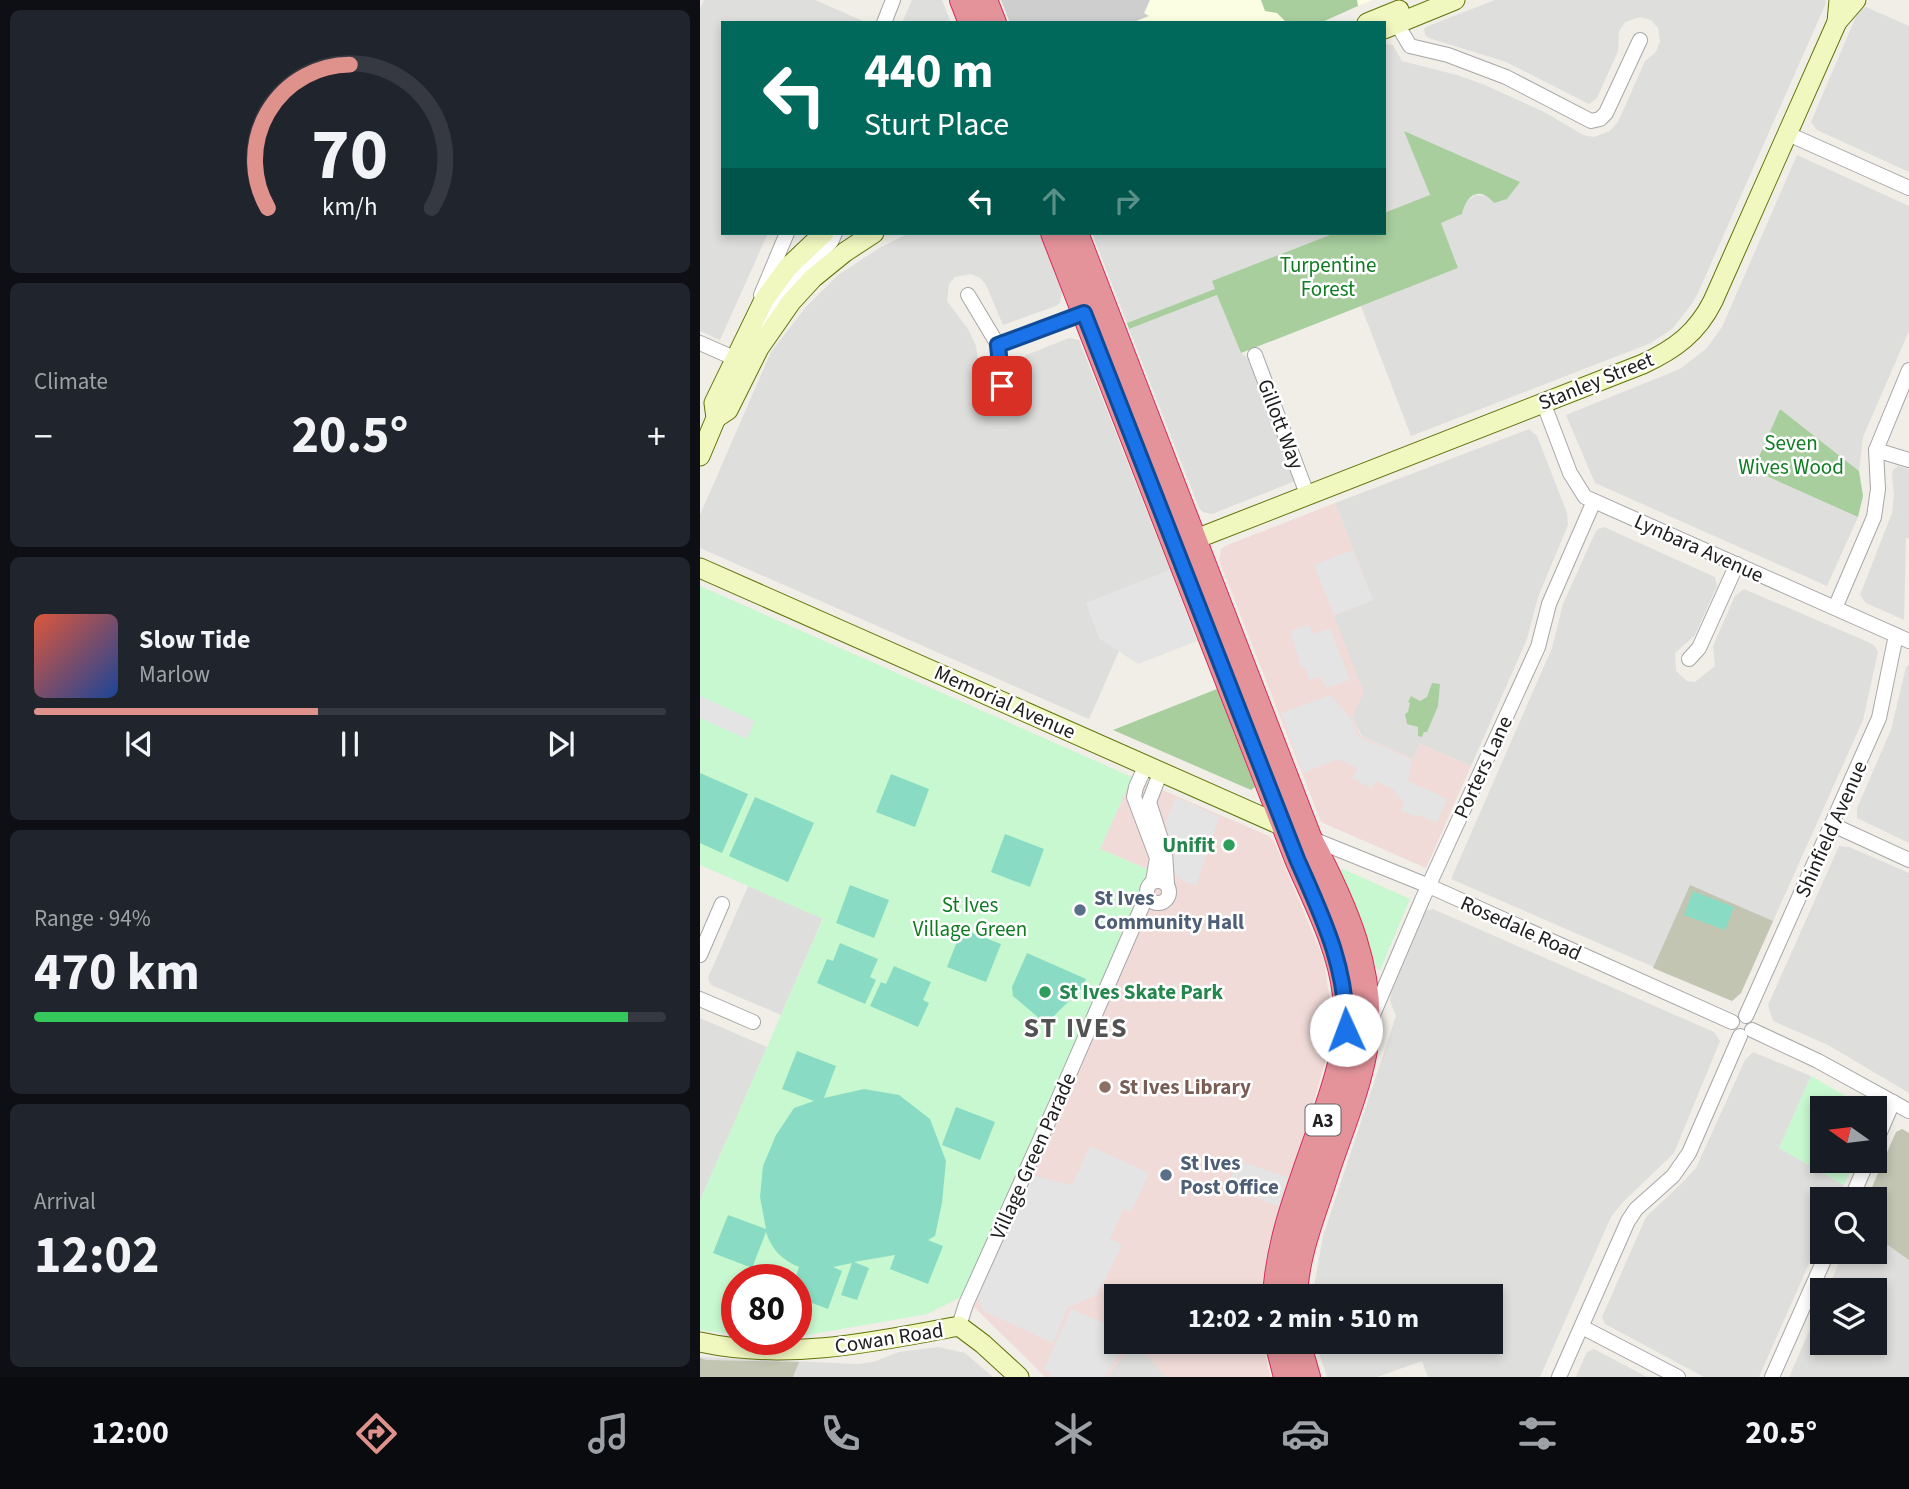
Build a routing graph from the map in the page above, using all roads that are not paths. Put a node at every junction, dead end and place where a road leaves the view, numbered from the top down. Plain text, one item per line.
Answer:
1 (893, 0) edge
2 (962, 0) edge
3 (985, 0) edge
4 (1423, 0) edge
5 (1455, 0) edge
6 (1839, 0) edge
7 (1856, 0) edge
8 (885, 21) edge
9 (970, 21) edge
10 (993, 21) edge
11 (1372, 21) edge
12 (1836, 22) junction
13 (1391, 26) edge
14 (1640, 40) dead end
15 (1786, 133) junction
16 (1909, 188) edge
17 (786, 235) edge
18 (822, 235) edge
19 (834, 235) edge
20 (871, 235) edge
21 (1054, 235) edge
22 (1077, 235) edge
23 (968, 295) dead end
24 (1084, 313) junction
25 (700, 343) edge
26 (998, 345) junction
27 (1255, 355) dead end
28 (742, 362) junction
29 (1909, 370) edge
30 (1002, 386) dead end
31 (1543, 402) junction
32 (1876, 450) junction
33 (700, 456) edge
34 (1909, 460) edge
35 (1307, 494) junction
36 (1594, 501) junction
37 (1185, 543) junction
38 (1737, 564) junction
39 (700, 568) edge
40 (1835, 608) junction
41 (1903, 638) edge
42 (1689, 659) dead end
43 (1153, 768) junction
44 (1833, 825) junction
45 (1285, 827) junction
46 (1309, 837) junction
47 (1909, 860) edge
48 (1429, 886) junction
49 (722, 904) dead end
50 (700, 955) edge
51 (700, 999) edge
52 (1746, 1016) junction
53 (753, 1022) dead end
54 (1732, 1022) junction
55 (1367, 1030) junction
56 (1746, 1033) junction
57 (1893, 1102) junction
58 (1909, 1111) edge
59 (1887, 1116) edge
60 (1822, 1264) edge
61 (1277, 1284) edge
62 (1298, 1284) edge
63 (959, 1326) junction
64 (1582, 1327) junction
65 (700, 1342) edge
66 (1280, 1354) edge
67 (1301, 1354) edge
68 (1019, 1377) edge
69 (1286, 1377) edge
70 (1308, 1377) edge
71 (1559, 1377) edge
72 (1678, 1377) edge
73 (1772, 1377) edge

1 - 8 street
2 - 9 highway
3 - 10 highway
4 - 11 street
5 - 13 street
6 - 12 street, Stanley Street
7 - 12 street, Stanley Street
12 - 15 street, Stanley Street
13 - 14 street
15 - 16 street
15 - 31 street, Stanley Street
17 - 28 street
18 - 28 street
19 - 28 street
20 - 28 street
21 - 24 highway, A3
22 - 37 highway, A3
23 - 26 street
24 - 26 street
24 - 37 highway, A3
25 - 28 street
26 - 30 street
27 - 35 street, Gillott Way
28 - 33 street
29 - 32 street
31 - 35 street, Stanley Street
31 - 36 street, Lynbara Avenue
32 - 34 street
32 - 40 street
35 - 37 street, Stanley Street
36 - 38 street, Lynbara Avenue
36 - 48 street, Porters Lane
37 - 45 highway, A3
37 - 46 highway, A3
38 - 40 street, Lynbara Avenue
38 - 42 street
39 - 43 street, Memorial Avenue
40 - 41 street, Lynbara Avenue
41 - 44 street, Shinfield Avenue
43 - 45 street, Memorial Avenue
43 - 63 street, Village Green Parade
44 - 47 street
44 - 52 street, Shinfield Avenue
45 - 46 street, Memorial Avenue
45 - 61 highway, A3
46 - 48 street, Rosedale Road
46 - 55 highway, A3
48 - 54 street, Rosedale Road
48 - 55 street, Porters Lane
49 - 50 street
51 - 53 street
52 - 54 street
52 - 56 street
54 - 56 street
55 - 62 highway, A3
56 - 57 street
56 - 64 street
57 - 58 street
57 - 59 street
60 - 73 street
63 - 65 street, Cowan Road
63 - 68 street, Cowan Road
64 - 71 street
64 - 72 street
66 - 69 highway
67 - 70 highway

